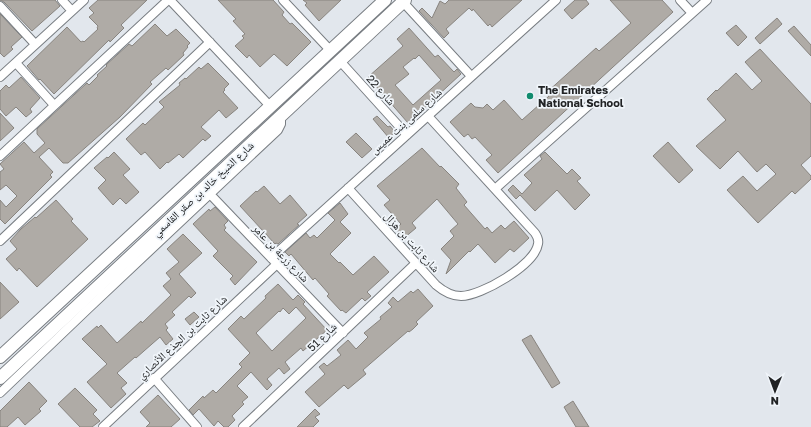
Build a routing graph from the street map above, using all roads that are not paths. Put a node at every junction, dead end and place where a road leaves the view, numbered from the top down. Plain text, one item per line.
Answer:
1 (62, 0) edge
2 (84, 0) edge
3 (169, 0) edge
4 (283, 0) edge
5 (385, 0) edge
6 (556, 0) edge
7 (680, 0) edge
8 (707, 0) edge
9 (404, 1) edge
10 (0, 6) edge
11 (72, 11) junction
12 (692, 13) junction
13 (210, 42) junction
14 (35, 44) junction
15 (330, 50) junction
16 (340, 61) junction
17 (16, 63) junction
18 (472, 76) junction
19 (0, 77) edge
20 (54, 105) junction
21 (270, 106) junction
22 (428, 116) junction
23 (407, 135) junction
24 (0, 156) edge
25 (348, 188) junction
26 (495, 189) junction
27 (207, 191) junction
28 (0, 240) edge
29 (271, 258) junction
30 (416, 263) junction
31 (277, 264) junction
32 (343, 333) junction
33 (0, 357) edge
34 (0, 378) edge
35 (154, 378) junction
36 (0, 393) edge
37 (103, 427) edge
38 (197, 427) edge
39 (244, 427) edge

1 - 11 street
2 - 11 street
3 - 13 street
3 - 20 street
4 - 15 street
5 - 15 main road, شارع الشيخ خالد بن صقر القاسمي
6 - 18 street, شارع سلمى بنت عميس
7 - 12 street
8 - 12 street
9 - 16 main road, شارع الشيخ خالد بن صقر القاسمي
9 - 18 street
10 - 14 street
11 - 14 street
12 - 26 street
13 - 21 street
13 - 28 street
14 - 17 street
15 - 21 main road, شارع الشيخ خالد بن صقر القاسمي
16 - 23 street, شارع 22
16 - 27 main road, شارع الشيخ خالد بن صقر القاسمي
17 - 19 street
17 - 20 street
18 - 22 street, شارع سلمى بنت عميس
20 - 24 street
21 - 33 main road, شارع الشيخ خالد بن صقر القاسمي
22 - 23 street, شارع سلمى بنت عميس
22 - 26 street
23 - 25 street, شارع سلمى بنت عميس
25 - 29 street, شارع سلمى بنت عميس
25 - 30 street, شارع ثابت بن هزال
26 - 30 street, شارع ثابت بن هزال
27 - 29 street, شارع زرعة بن عامر
27 - 34 main road, شارع الشيخ خالد بن صقر القاسمي
27 - 36 street
29 - 31 street, شارع زرعة بن عامر
30 - 32 street, شارع 51
31 - 32 street, شارع زرعة بن عامر
31 - 35 street, شارع ثابت بن الجذع الأنصاري
32 - 39 street, شارع 51
35 - 37 street, شارع ثابت بن الجذع الأنصاري
35 - 38 street

